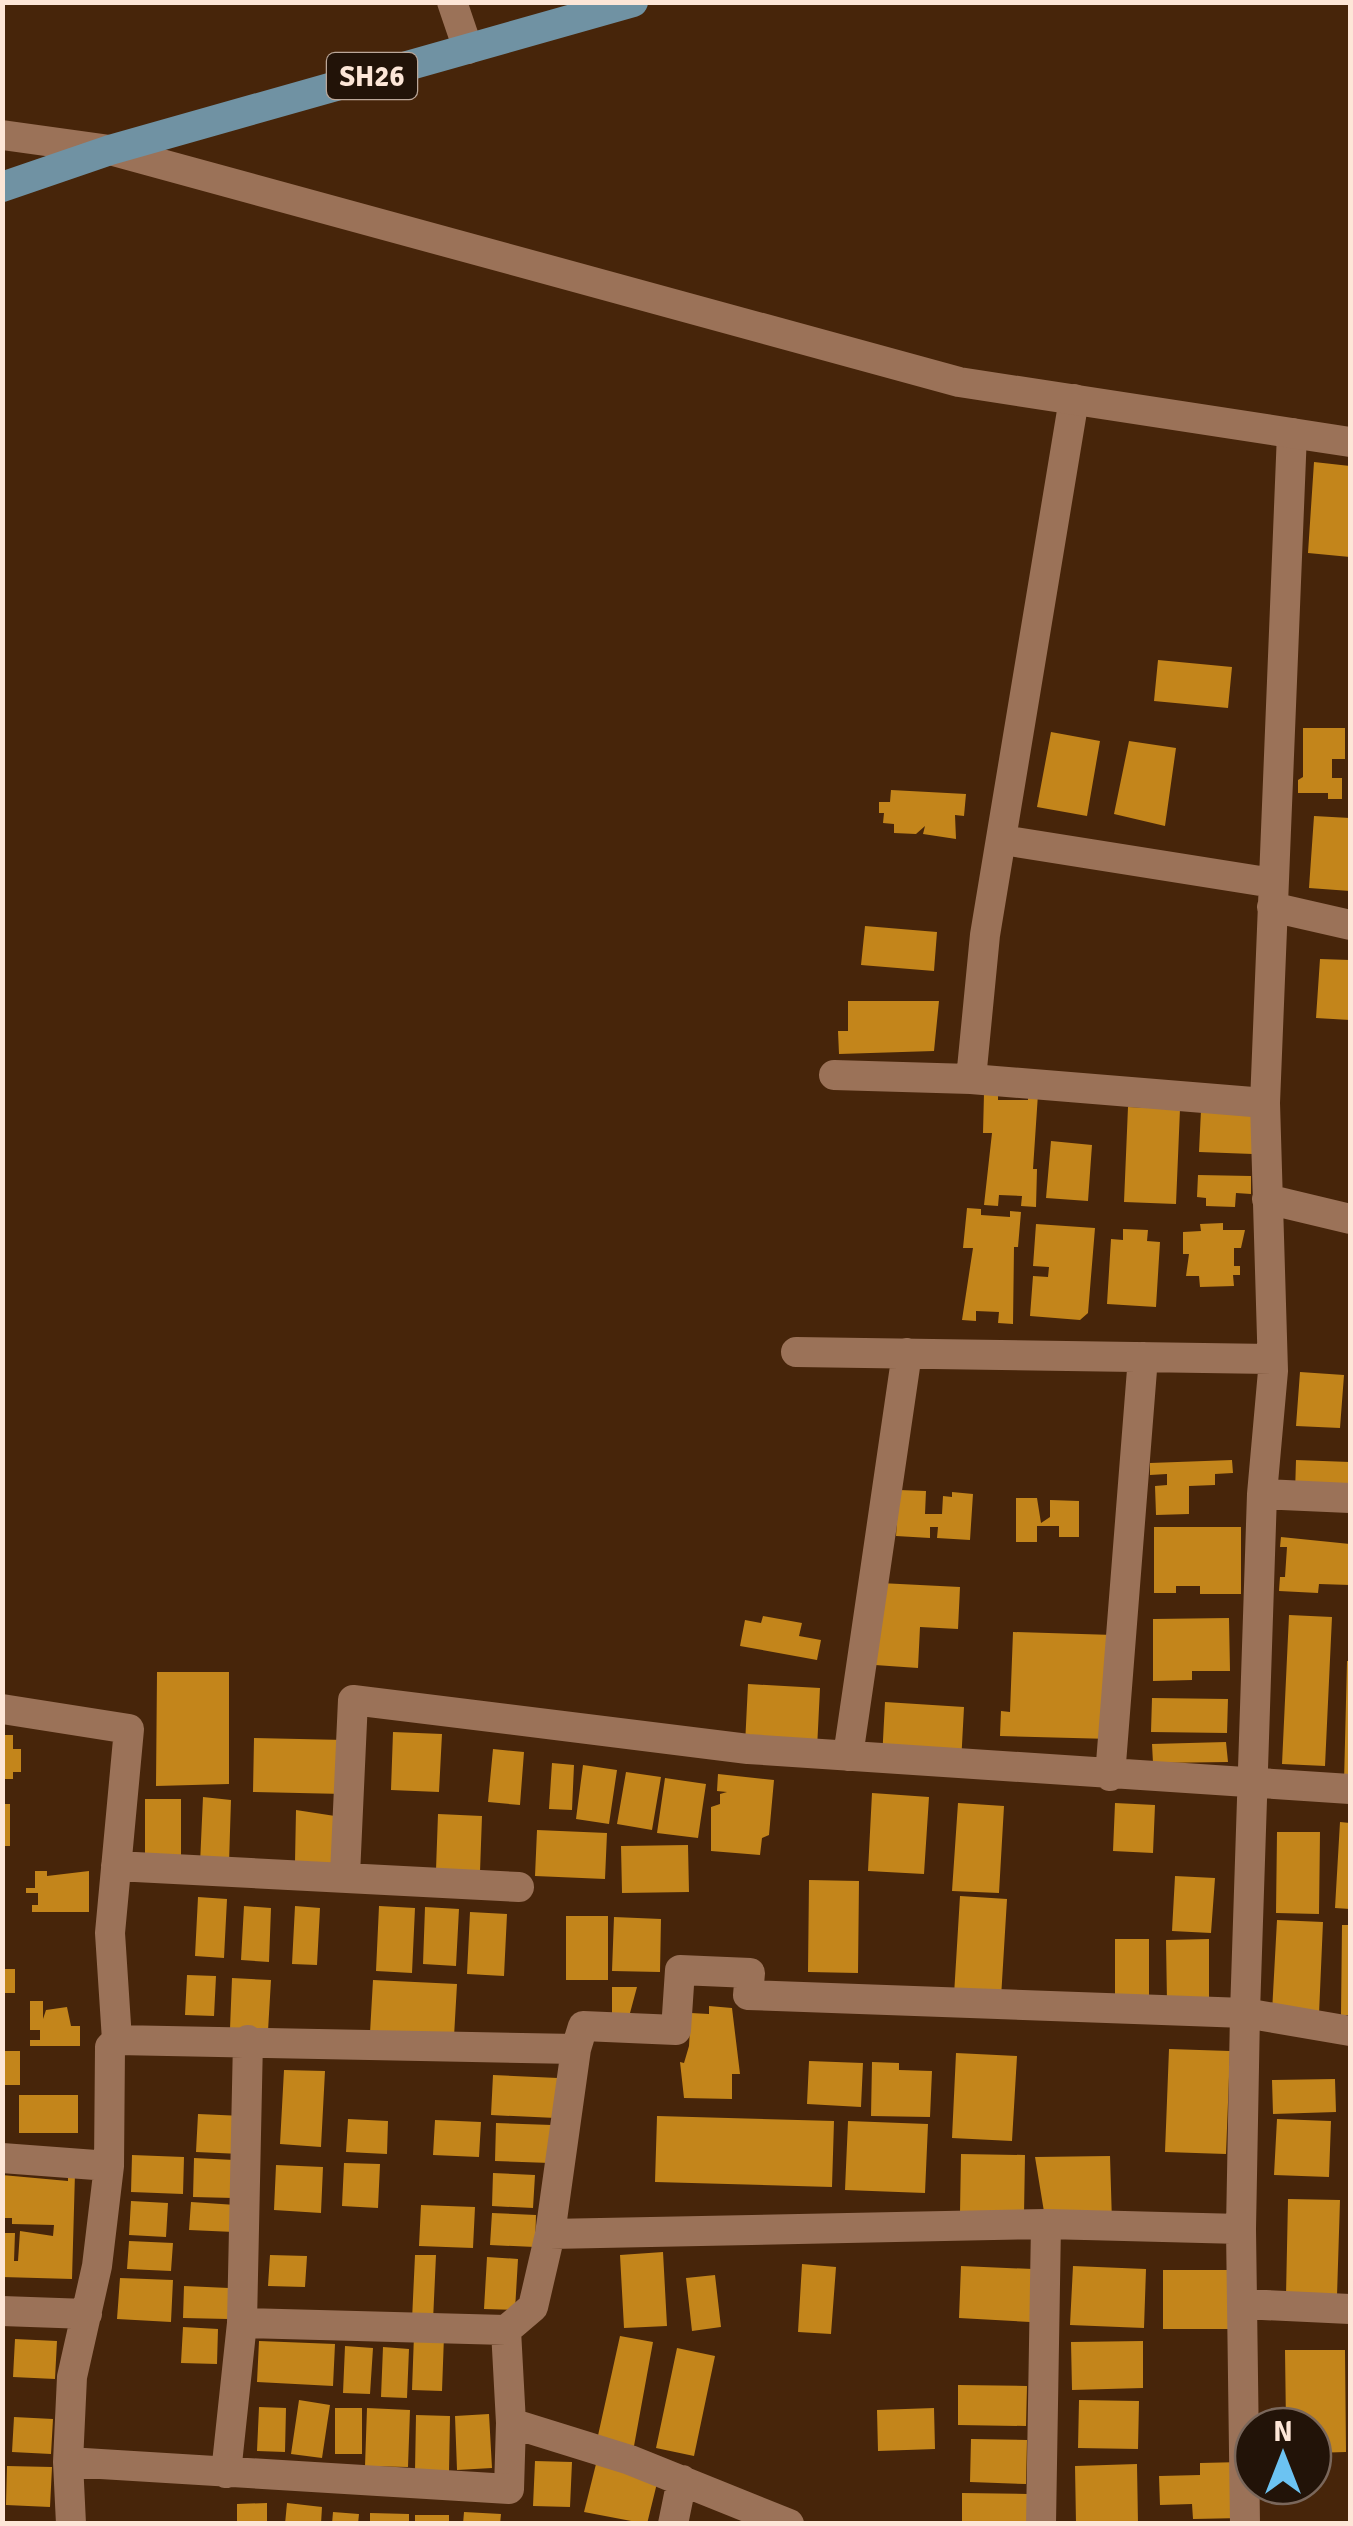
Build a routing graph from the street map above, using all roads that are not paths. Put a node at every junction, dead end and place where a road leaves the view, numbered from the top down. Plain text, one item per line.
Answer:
1 (452, 2) edge
2 (633, 2) edge
3 (468, 49) junction
4 (2, 134) edge
5 (110, 150) junction
6 (2, 186) edge
7 (1074, 400) junction
8 (1292, 433) junction
9 (1350, 442) edge
10 (1003, 840) junction
11 (1273, 895) junction
12 (1350, 925) edge
13 (834, 1075) dead end
14 (971, 1079) junction
15 (1265, 1103) junction
16 (1267, 1200) junction
17 (1350, 1219) edge
18 (796, 1352) dead end
19 (907, 1353) junction
20 (1144, 1358) junction
21 (1272, 1359) junction
22 (1262, 1494) junction
23 (1350, 1498) edge
24 (2, 1709) edge
25 (848, 1756) junction
26 (1110, 1776) junction
27 (1253, 1784) junction
28 (1350, 1790) edge
29 (116, 1866) junction
30 (344, 1875) junction
31 (519, 1888) dead end
32 (1245, 2013) junction
33 (1350, 2032) edge
34 (117, 2040) junction
35 (248, 2040) junction
36 (576, 2049) junction
37 (2, 2158) edge
38 (110, 2166) junction
39 (1046, 2224) junction
40 (1241, 2229) junction
41 (550, 2234) junction
42 (1242, 2304) junction
43 (1350, 2309) edge
44 (2, 2311) edge
45 (87, 2314) junction
46 (242, 2323) junction
47 (506, 2330) junction
48 (511, 2423) junction
49 (68, 2462) junction
50 (226, 2473) junction
51 (682, 2480) junction
52 (71, 2524) edge
53 (672, 2524) edge
54 (790, 2524) edge
55 (1041, 2524) edge
56 (1244, 2524) edge

1 - 3 street
2 - 3 main road, SH26
3 - 5 main road, SH26
4 - 5 street
5 - 6 main road, SH26
5 - 7 street
7 - 8 street
7 - 10 street
8 - 9 street
8 - 11 street
10 - 11 street
10 - 14 street
11 - 12 street
11 - 15 street
13 - 14 street
14 - 15 street
15 - 16 street
16 - 17 street
16 - 21 street
18 - 19 street
19 - 20 street
19 - 25 street
20 - 21 street
20 - 26 street
21 - 22 street
22 - 23 street
22 - 27 street
24 - 29 street
25 - 26 street
25 - 30 street
26 - 27 street
27 - 28 street
27 - 32 street
29 - 30 street
29 - 34 street
30 - 31 street
32 - 33 street
32 - 36 street
32 - 40 street
34 - 35 street
34 - 38 street
35 - 36 street
35 - 46 street
36 - 41 street
37 - 38 street
38 - 45 street
39 - 40 street
39 - 41 street
39 - 55 street
40 - 42 street
41 - 47 street
42 - 43 street
42 - 56 street
44 - 45 street
45 - 49 street
46 - 47 street
46 - 50 street
47 - 48 street
48 - 50 street
48 - 51 street
49 - 50 street
49 - 52 street
51 - 53 street
51 - 54 street

